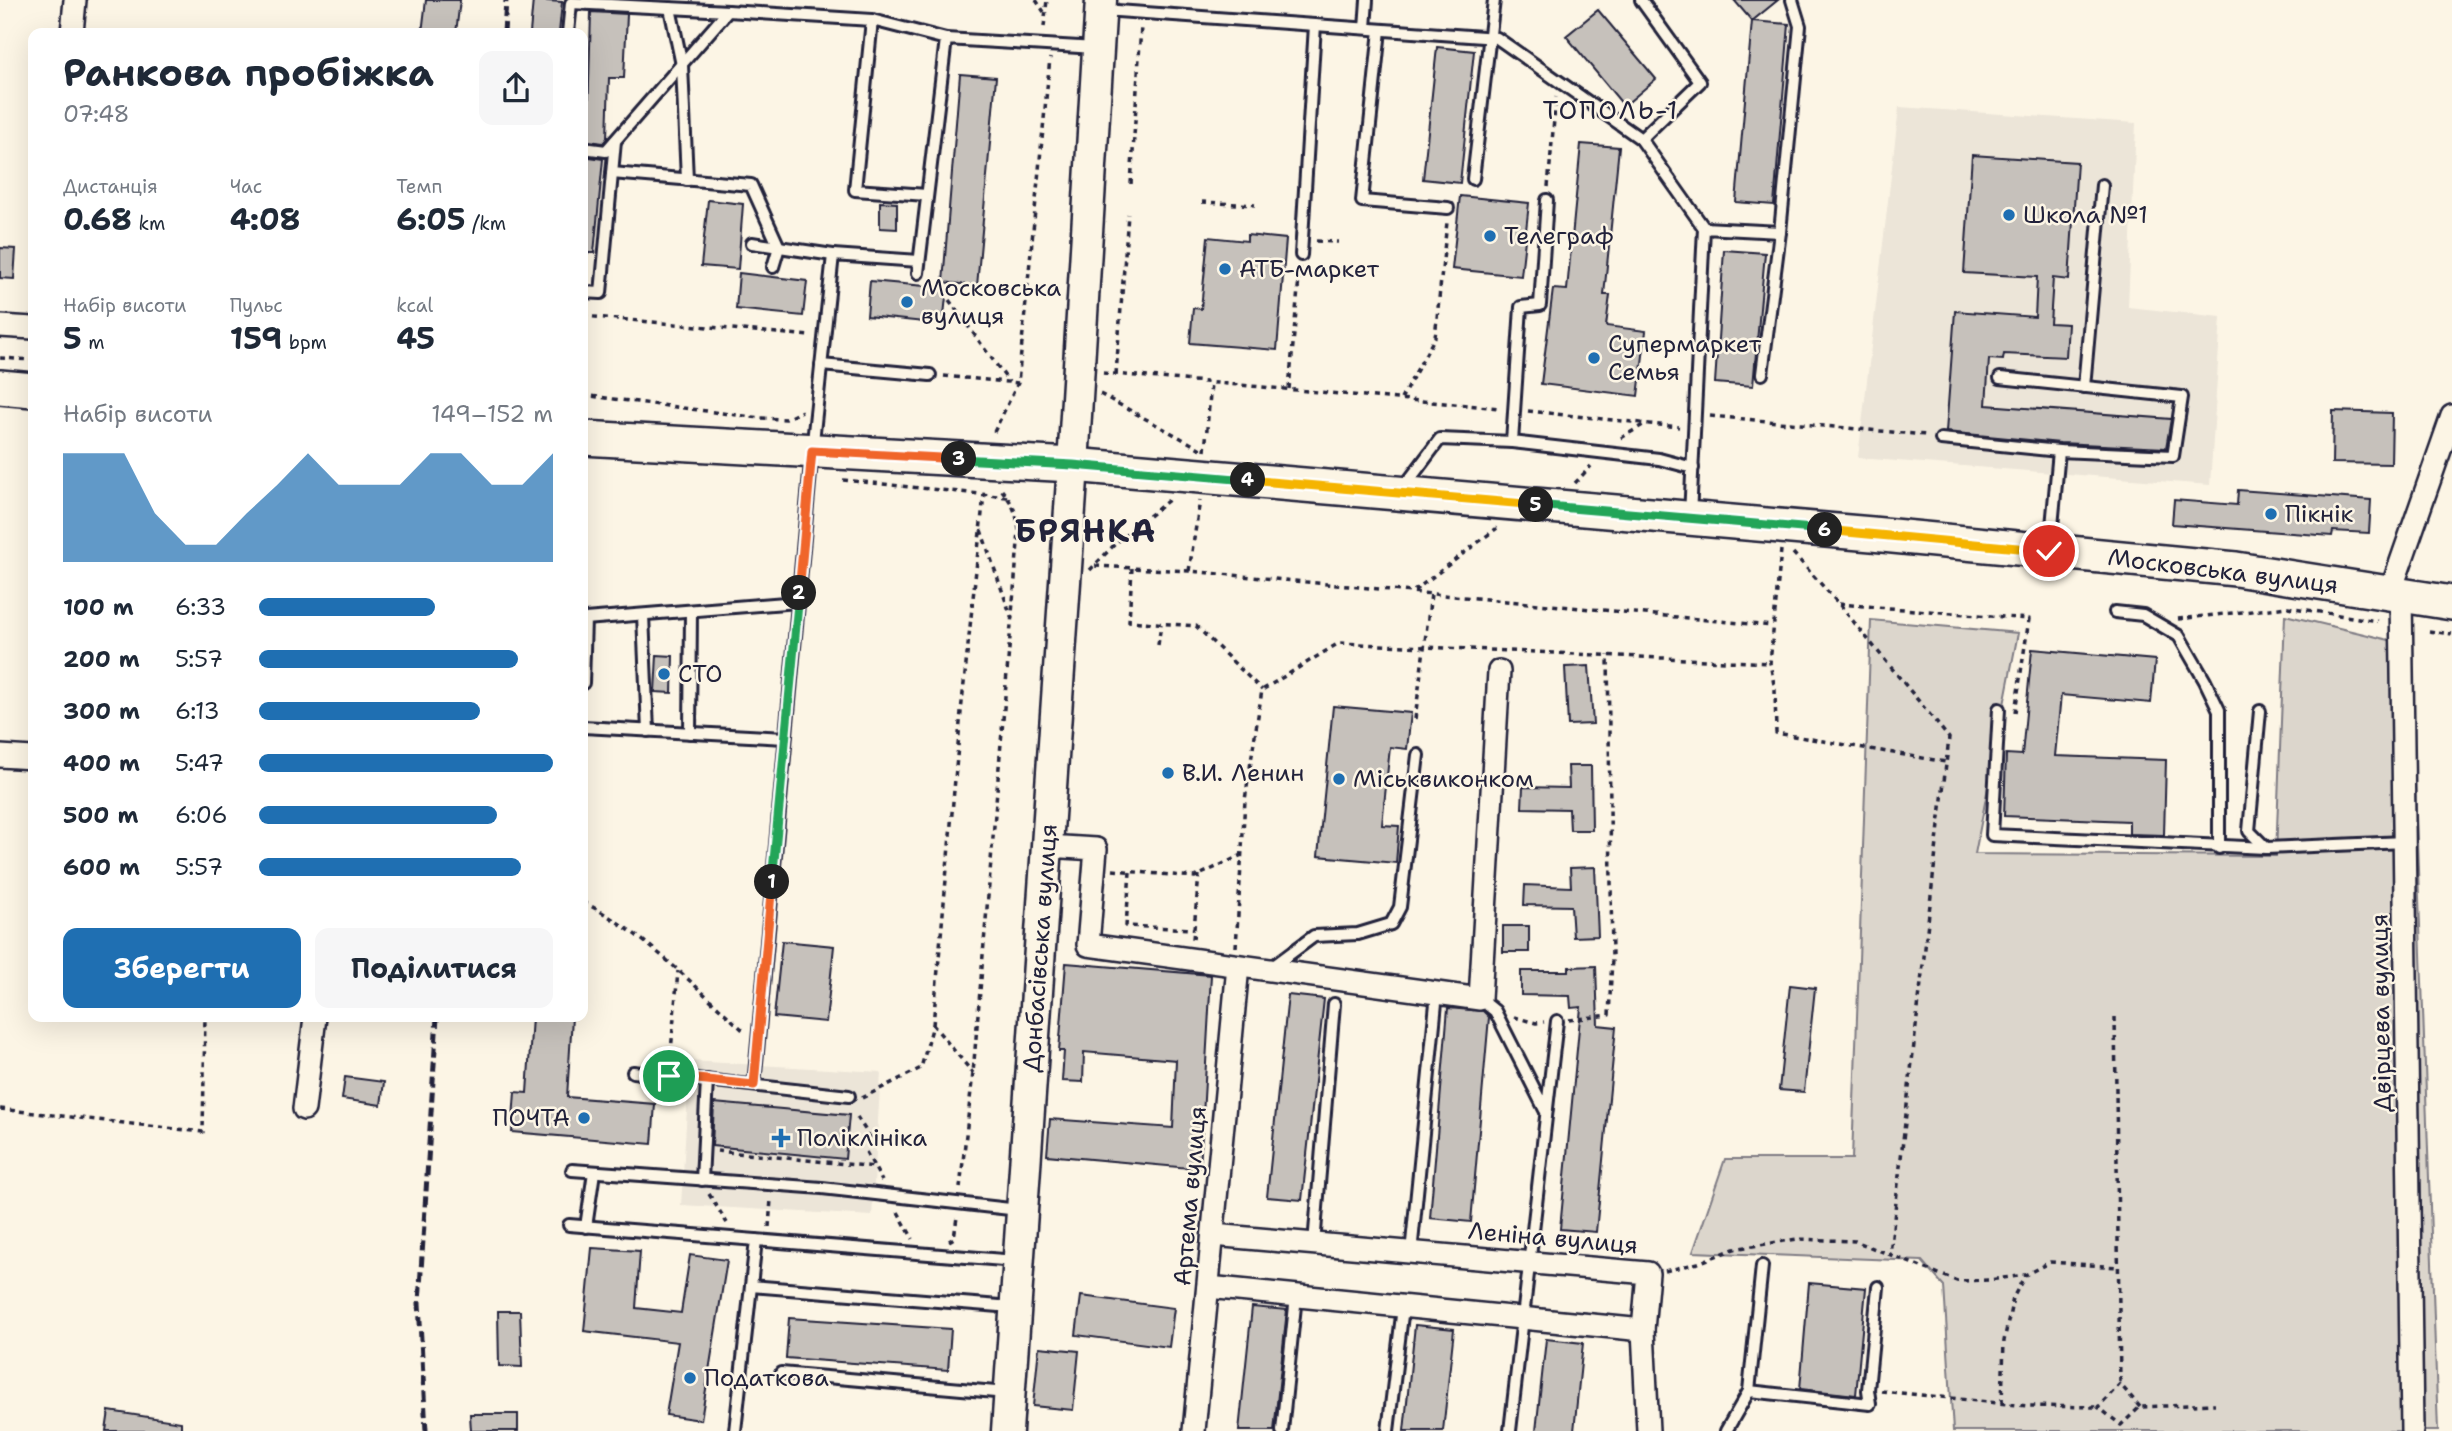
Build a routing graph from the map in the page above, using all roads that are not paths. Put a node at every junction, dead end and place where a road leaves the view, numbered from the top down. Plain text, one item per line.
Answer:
1 (75, 0) edge
2 (1367, 0) edge
3 (1493, 0) edge
4 (1641, 0) edge
5 (1792, 0) edge
6 (1100, 5) edge
7 (670, 8) junction
8 (728, 11) junction
9 (872, 20) junction
10 (1315, 25) junction
11 (72, 28) edge
12 (568, 28) edge
13 (1365, 29) junction
14 (1380, 30) junction
15 (1491, 37) junction
16 (946, 39) junction
17 (1097, 48) junction
18 (682, 65) junction
19 (1642, 139) junction
20 (615, 141) junction
21 (588, 149) edge
22 (612, 173) junction
23 (1473, 179) dead end
24 (687, 180) junction
25 (2102, 185) dead end
26 (927, 195) junction
27 (1547, 200) road end
28 (1448, 208) road end
29 (1704, 228) junction
30 (1780, 232) junction
31 (752, 243) dead end
32 (779, 247) junction
33 (833, 255) junction
34 (1301, 255) road end
35 (919, 261) junction
36 (773, 267) dead end
37 (918, 273) dead end
38 (588, 292) edge
39 (0, 326) edge
40 (28, 328) edge
41 (821, 365) junction
42 (1762, 374) dead end
43 (930, 375) dead end
44 (2000, 378) dead end
45 (0, 387) edge
46 (2084, 387) junction
47 (28, 390) edge
48 (2452, 416) edge
49 (597, 439) edge
50 (1941, 439) dead end
51 (1512, 442) junction
52 (812, 451) junction
53 (2059, 451) junction
54 (1073, 465) junction
55 (1693, 468) junction
56 (1399, 493) junction
57 (1690, 519) junction
58 (2049, 551) junction
59 (798, 602) junction
60 (2389, 603) junction
61 (2452, 603) edge
62 (691, 611) junction
63 (2115, 612) dead end
64 (643, 615) junction
65 (588, 619) edge
66 (1499, 671) dead end
67 (1999, 709) dead end
68 (2260, 711) dead end
69 (588, 727) edge
70 (648, 731) junction
71 (690, 733) junction
72 (785, 738) junction
73 (1418, 755) dead end
74 (0, 756) edge
75 (28, 758) edge
76 (2405, 842) junction
77 (1047, 846) junction
78 (2219, 848) junction
79 (2266, 848) junction
80 (1237, 959) junction
81 (1268, 970) junction
82 (1437, 993) junction
83 (1334, 1004) dead end
84 (1488, 1005) junction
85 (1556, 1021) road end
86 (314, 1022) edge
87 (633, 1072) dead end
88 (707, 1080) junction
89 (754, 1085) junction
90 (853, 1098) road end
91 (304, 1109) dead end
92 (1546, 1112) junction
93 (572, 1170) dead end
94 (594, 1172) junction
95 (704, 1185) junction
96 (1022, 1211) junction
97 (569, 1226) dead end
98 (586, 1227) junction
99 (1213, 1235) junction
100 (756, 1240) junction
101 (1314, 1244) junction
102 (1411, 1253) junction
103 (1018, 1261) junction
104 (1529, 1263) junction
105 (1762, 1266) dead end
106 (751, 1286) junction
107 (1208, 1287) junction
108 (1878, 1287) dead end
109 (1296, 1296) junction
110 (1015, 1307) junction
111 (1403, 1307) junction
112 (1522, 1318) junction
113 (1643, 1330) junction
114 (781, 1373) dead end
115 (1749, 1391) junction
116 (1009, 1393) junction
117 (735, 1431) edge
118 (1007, 1431) edge
119 (1194, 1431) edge
120 (1282, 1431) edge
121 (1388, 1431) edge
122 (1510, 1431) edge
123 (1648, 1431) edge
124 (1726, 1431) edge
125 (2413, 1431) edge

1 - 11 street
2 - 13 lane
3 - 15 lane
4 - 19 lane
5 - 30 lane
6 - 10 lane
6 - 17 street, Донбасівська вулиця
7 - 8 lane
7 - 12 lane
7 - 18 lane
8 - 9 lane
8 - 18 lane
9 - 16 lane
9 - 26 lane
10 - 13 lane
10 - 34 lane
13 - 14 lane
14 - 15 lane
14 - 28 lane
15 - 19 lane
15 - 23 lane
16 - 17 lane
16 - 26 lane
17 - 54 street, Донбасівська вулиця
18 - 20 lane
18 - 24 lane
19 - 29 lane
20 - 21 lane
20 - 22 lane
22 - 24 lane
22 - 38 lane
24 - 32 lane
25 - 46 lane
26 - 35 lane
27 - 51 lane
29 - 30 lane
29 - 55 lane
30 - 42 lane
31 - 32 lane
32 - 33 lane
32 - 36 lane
33 - 35 lane
33 - 41 lane
35 - 37 lane
39 - 40 street
41 - 43 lane
41 - 52 lane
44 - 46 lane
45 - 47 main road
46 - 53 lane
48 - 60 street
49 - 52 main road, Московська вулиця
50 - 53 lane
51 - 55 lane
51 - 56 lane
52 - 54 main road, Московська вулиця
52 - 59 lane
53 - 58 lane
54 - 56 main road, Московська вулиця
54 - 77 street, Донбасівська вулиця
55 - 57 lane
56 - 57 main road, Московська вулиця
57 - 58 main road, Московська вулиця
58 - 60 main road, Московська вулиця
59 - 62 lane
59 - 72 lane
60 - 61 main road, Московська вулиця
60 - 76 street, Двірцева вулиця
62 - 64 lane
62 - 71 lane
63 - 78 lane
64 - 65 lane
64 - 70 lane
66 - 84 street
67 - 78 lane
68 - 79 lane
69 - 70 lane
70 - 71 lane
71 - 72 lane
72 - 89 lane
73 - 81 lane
74 - 75 street
76 - 79 lane
76 - 125 street, Двірцева вулиця
77 - 80 street
77 - 96 street, Донбасівська вулиця
78 - 79 lane
80 - 81 street
80 - 99 street, Артема вулиця
81 - 82 street
82 - 84 street
82 - 102 lane
83 - 101 lane
84 - 92 lane
85 - 92 lane
86 - 91 street
87 - 88 lane
88 - 89 lane
88 - 95 lane
89 - 90 lane
92 - 104 lane
93 - 94 lane
94 - 95 lane
94 - 98 lane
95 - 96 lane
96 - 103 street, Донбасівська вулиця
97 - 98 lane
98 - 100 lane
99 - 101 street, Леніна вулиця
99 - 107 street, Артема вулиця
100 - 103 lane
100 - 106 lane
101 - 102 street, Леніна вулиця
102 - 104 street, Леніна вулиця
103 - 110 street, Донбасівська вулиця
104 - 112 lane
104 - 113 street, Леніна вулиця
105 - 115 lane
106 - 110 lane
106 - 117 lane
107 - 109 street
107 - 119 street, Артема вулиця
108 - 115 lane
109 - 111 street
109 - 120 lane
110 - 116 street, Донбасівська вулиця
111 - 112 street
111 - 121 lane
112 - 113 street
112 - 122 lane
113 - 123 street, Леніна вулиця
114 - 116 lane
115 - 124 lane
116 - 118 street, Донбасівська вулиця

